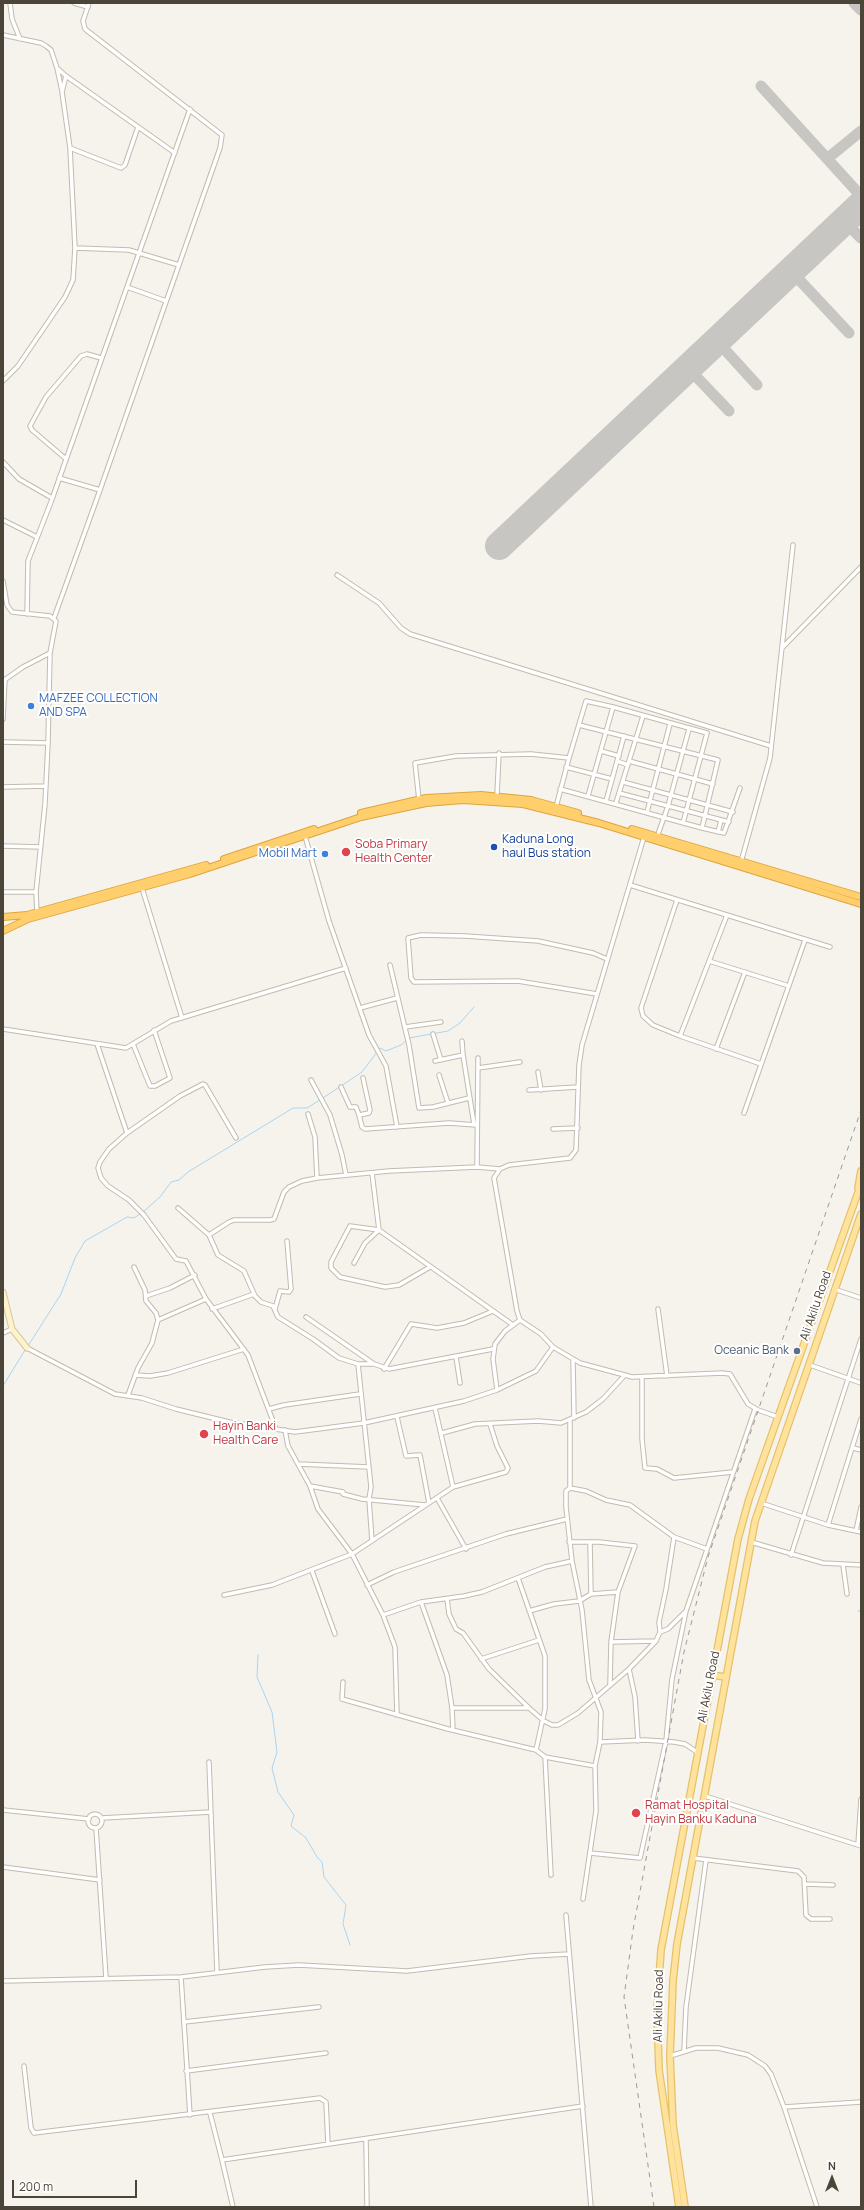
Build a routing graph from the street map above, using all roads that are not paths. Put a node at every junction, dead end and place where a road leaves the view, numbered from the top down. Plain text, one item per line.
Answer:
1 (10, 3) edge
2 (74, 3) edge
3 (89, 5) edge
4 (3, 34) edge
5 (20, 38) junction
6 (57, 68) junction
7 (66, 76) junction
8 (62, 92) junction
9 (190, 109) junction
10 (138, 127) junction
11 (70, 148) junction
12 (175, 153) junction
13 (75, 248) junction
14 (139, 252) junction
15 (179, 265) junction
16 (126, 287) junction
17 (166, 300) junction
18 (101, 358) junction
19 (3, 381) edge
20 (66, 459) junction
21 (3, 462) edge
22 (59, 478) junction
23 (100, 490) junction
24 (52, 498) junction
25 (3, 520) edge
26 (37, 537) junction
27 (793, 545) dead end
28 (861, 567) edge
29 (338, 575) dead end
30 (3, 581) edge
31 (27, 614) junction
32 (54, 618) junction
33 (781, 648) junction
34 (50, 653) junction
35 (4, 680) edge
36 (613, 708) junction
37 (643, 716) junction
38 (3, 719) edge
39 (670, 724) junction
40 (579, 725) junction
41 (689, 729) junction
42 (606, 732) junction
43 (624, 736) junction
44 (636, 739) junction
45 (3, 742) edge
46 (48, 744) junction
47 (664, 746) junction
48 (771, 746) junction
49 (601, 751) junction
50 (683, 751) junction
51 (499, 753) junction
52 (701, 755) junction
53 (619, 756) junction
54 (569, 758) junction
55 (617, 761) junction
56 (629, 763) junction
57 (566, 767) junction
58 (658, 769) junction
59 (677, 774) junction
60 (594, 775) junction
61 (612, 779) junction
62 (695, 779) junction
63 (623, 782) junction
64 (713, 784) junction
65 (46, 786) junction
66 (3, 787) edge
67 (740, 788) dead end
68 (560, 789) junction
69 (652, 790) junction
70 (619, 792) junction
71 (497, 796) junction
72 (588, 796) junction
73 (671, 796) junction
74 (418, 800) junction
75 (689, 800) junction
76 (606, 801) junction
77 (650, 801) junction
78 (616, 804) junction
79 (708, 805) junction
80 (668, 806) junction
81 (556, 807) junction
82 (647, 812) junction
83 (686, 812) junction
84 (732, 812) junction
85 (705, 816) junction
86 (664, 817) junction
87 (721, 820) junction
88 (729, 822) junction
89 (683, 823) junction
90 (702, 828) junction
91 (718, 832) junction
92 (305, 836) junction
93 (657, 837) junction
94 (644, 838) junction
95 (3, 846) edge
96 (41, 847) junction
97 (741, 862) junction
98 (630, 885) junction
99 (142, 888) junction
100 (3, 892) edge
101 (36, 892) junction
102 (861, 897) edge
103 (677, 900) junction
104 (861, 904) edge
105 (37, 912) junction
106 (727, 915) junction
107 (3, 917) edge
108 (3, 931) edge
109 (805, 940) junction
110 (830, 948) dead end
111 (607, 959) junction
112 (709, 961) junction
113 (390, 965) dead end
114 (346, 968) junction
115 (745, 972) junction
116 (789, 986) junction
117 (597, 994) junction
118 (397, 998) junction
119 (360, 1008) junction
120 (182, 1018) junction
121 (440, 1022) dead end
122 (405, 1027) junction
123 (3, 1029) edge
124 (154, 1030) junction
125 (433, 1034) dead end
126 (680, 1036) junction
127 (462, 1041) dead end
128 (97, 1044) junction
129 (133, 1044) junction
130 (716, 1049) junction
131 (463, 1055) junction
132 (478, 1058) dead end
133 (441, 1060) junction
134 (435, 1061) dead end
135 (520, 1062) dead end
136 (761, 1064) junction
137 (478, 1068) junction
138 (538, 1072) dead end
139 (439, 1075) dead end
140 (363, 1078) dead end
141 (311, 1080) dead end
142 (341, 1087) dead end
143 (578, 1087) junction
144 (529, 1090) dead end
145 (541, 1090) junction
146 (469, 1098) junction
147 (448, 1103) junction
148 (744, 1113) dead end
149 (308, 1114) dead end
150 (359, 1115) junction
151 (475, 1124) junction
152 (397, 1127) junction
153 (578, 1128) junction
154 (553, 1129) dead end
155 (127, 1133) junction
156 (236, 1138) dead end
157 (476, 1167) junction
158 (500, 1169) junction
159 (861, 1171) edge
160 (372, 1173) junction
161 (346, 1175) junction
162 (317, 1178) junction
163 (861, 1184) edge
164 (857, 1194) junction
165 (178, 1208) dead end
166 (861, 1216) edge
167 (379, 1230) junction
168 (209, 1235) junction
169 (287, 1241) dead end
170 (354, 1263) dead end
171 (430, 1266) junction
172 (134, 1267) dead end
173 (195, 1275) junction
174 (834, 1289) junction
175 (3, 1292) edge
176 (254, 1294) junction
177 (146, 1296) junction
178 (861, 1298) edge
179 (206, 1299) junction
180 (212, 1309) junction
181 (275, 1309) junction
182 (658, 1309) dead end
183 (493, 1311) junction
184 (306, 1317) dead end
185 (158, 1320) junction
186 (520, 1320) junction
187 (513, 1325) junction
188 (12, 1329) junction
189 (3, 1333) edge
190 (861, 1339) edge
191 (25, 1347) joint
192 (553, 1347) junction
193 (244, 1349) junction
194 (493, 1350) junction
195 (456, 1357) junction
196 (573, 1360) junction
197 (358, 1364) junction
198 (374, 1364) junction
199 (810, 1365) junction
200 (384, 1368) junction
201 (135, 1375) junction
202 (624, 1376) junction
203 (667, 1376) junction
204 (642, 1378) junction
205 (847, 1379) junction
206 (460, 1383) dead end
207 (861, 1383) edge
208 (497, 1390) junction
209 (360, 1394) junction
210 (128, 1395) junction
211 (436, 1408) junction
212 (269, 1409) junction
213 (755, 1409) junction
214 (398, 1417) junction
215 (778, 1417) junction
216 (572, 1419) junction
217 (861, 1419) edge
218 (364, 1423) junction
219 (490, 1424) junction
220 (276, 1429) junction
221 (285, 1430) junction
222 (442, 1433) junction
223 (853, 1448) junction
224 (861, 1450) edge
225 (298, 1464) junction
226 (370, 1467) junction
227 (733, 1472) junction
228 (310, 1486) junction
229 (453, 1487) junction
230 (570, 1488) junction
231 (437, 1498) junction
232 (370, 1499) junction
233 (760, 1503) junction
234 (427, 1504) junction
235 (861, 1506) edge
236 (802, 1518) junction
237 (567, 1520) junction
238 (828, 1525) junction
239 (856, 1531) junction
240 (861, 1532) edge
241 (674, 1537) junction
242 (372, 1541) junction
243 (569, 1542) junction
244 (590, 1542) junction
245 (750, 1542) junction
246 (466, 1549) junction
247 (708, 1549) junction
248 (352, 1554) junction
249 (791, 1554) junction
250 (572, 1561) junction
251 (843, 1565) junction
252 (861, 1565) edge
253 (312, 1571) junction
254 (518, 1578) junction
255 (367, 1584) junction
256 (618, 1592) junction
257 (591, 1594) junction
258 (846, 1594) dead end
259 (224, 1595) dead end
260 (447, 1598) junction
261 (579, 1600) junction
262 (421, 1602) junction
263 (529, 1611) junction
264 (686, 1612) junction
265 (382, 1615) junction
266 (660, 1632) junction
267 (335, 1634) dead end
268 (539, 1640) junction
269 (656, 1641) junction
270 (611, 1642) junction
271 (481, 1659) junction
272 (629, 1669) junction
273 (712, 1675) junction
274 (726, 1677) junction
275 (343, 1682) dead end
276 (610, 1684) junction
277 (595, 1698) junction
278 (452, 1708) junction
279 (529, 1708) junction
280 (397, 1715) junction
281 (544, 1721) junction
282 (453, 1730) junction
283 (638, 1740) junction
284 (666, 1741) junction
285 (600, 1742) junction
286 (536, 1750) junction
287 (697, 1752) junction
288 (544, 1757) junction
289 (209, 1762) dead end
290 (595, 1766) junction
291 (705, 1796) junction
292 (861, 1799) edge
293 (3, 1810) edge
294 (211, 1812) junction
295 (860, 1817) edge
296 (102, 1818) junction
297 (89, 1819) junction
298 (96, 1828) junction
299 (860, 1846) edge
300 (590, 1853) junction
301 (693, 1858) junction
302 (706, 1860) junction
303 (3, 1867) edge
304 (551, 1875) dead end
305 (100, 1880) junction
306 (805, 1884) junction
307 (833, 1885) dead end
308 (583, 1900) dead end
309 (566, 1914) dead end
310 (830, 1919) dead end
311 (569, 1954) junction
312 (217, 1972) junction
313 (181, 1977) junction
314 (106, 1978) junction
315 (3, 1982) edge
316 (319, 2007) dead end
317 (184, 2022) junction
318 (684, 2051) junction
319 (326, 2053) dead end
320 (670, 2056) junction
321 (24, 2066) dead end
322 (186, 2071) junction
323 (861, 2102) edge
324 (583, 2106) junction
325 (784, 2107) junction
326 (210, 2113) junction
327 (190, 2115) junction
328 (366, 2139) junction
329 (328, 2144) junction
330 (222, 2160) junction
331 (233, 2207) edge
332 (367, 2207) edge
333 (591, 2207) edge
334 (678, 2207) edge
335 (685, 2207) edge
336 (817, 2207) edge

1 - 5 street
2 - 3 street
3 - 9 street
4 - 5 street
5 - 6 street
6 - 7 street
6 - 8 street
7 - 8 street
7 - 10 street
8 - 11 street
9 - 12 street
9 - 15 street
10 - 11 street
10 - 12 street
11 - 13 street
12 - 14 street
13 - 14 street
13 - 19 street
14 - 15 street
14 - 16 street
15 - 17 street
16 - 17 street
16 - 18 street
17 - 23 street
18 - 20 street
18 - 20 street
20 - 22 street
21 - 24 street
22 - 23 street
22 - 24 street
23 - 32 street
24 - 26 street
25 - 26 street
26 - 31 street
27 - 33 street
28 - 33 street
29 - 48 street
30 - 31 street
31 - 32 street
32 - 34 street
33 - 48 street
34 - 35 street
34 - 46 street
35 - 38 street
36 - 37 street
36 - 40 street
36 - 42 street
37 - 39 street
37 - 44 street
39 - 41 street
39 - 47 street
40 - 42 street
40 - 54 street
41 - 50 street
41 - 52 street
42 - 43 street
42 - 49 street
43 - 44 street
43 - 53 street
44 - 47 street
44 - 56 street
45 - 46 street
46 - 65 street
47 - 50 street
47 - 58 street
48 - 97 street
49 - 53 street
49 - 60 street
50 - 52 street
50 - 59 street
51 - 54 street
51 - 71 street
51 - 74 street
52 - 62 street
52 - 64 street
53 - 55 street
54 - 57 street
55 - 56 street
55 - 61 street
56 - 58 street
56 - 63 street
57 - 60 street
57 - 68 street
58 - 59 street
58 - 69 street
59 - 62 street
59 - 73 street
60 - 61 street
60 - 72 street
61 - 76 street
62 - 64 street
62 - 75 street
63 - 69 street
63 - 70 street
64 - 79 street
65 - 66 street
65 - 96 street
67 - 84 street
68 - 72 street
68 - 81 street
69 - 73 street
69 - 77 street
70 - 77 street
70 - 78 street
71 - 74 highway
71 - 81 highway
72 - 76 street
73 - 75 street
73 - 80 street
74 - 105 highway
75 - 79 street
75 - 83 street
76 - 78 street
77 - 80 street
77 - 82 street
78 - 82 street
79 - 84 street
79 - 85 street
80 - 83 street
80 - 86 street
81 - 93 highway
82 - 86 street
83 - 85 street
83 - 89 street
84 - 88 street
85 - 87 street
85 - 90 street
86 - 89 street
86 - 93 street
87 - 88 street
87 - 91 street
88 - 91 street
89 - 90 street
90 - 91 street
92 - 94 highway
92 - 99 highway
92 - 114 street
93 - 97 highway
94 - 98 street
94 - 104 highway
95 - 96 street
96 - 101 street
97 - 102 highway
98 - 103 street
98 - 111 street
99 - 108 highway
99 - 120 street
100 - 101 street
101 - 105 street
103 - 106 street
103 - 126 street
105 - 107 highway
106 - 109 street
106 - 112 street
109 - 110 street
109 - 116 street
111 - 117 street
111 - 117 street
112 - 115 street
112 - 126 street
113 - 118 street
114 - 119 street
114 - 120 street
115 - 116 street
115 - 130 street
116 - 136 street
117 - 143 street
118 - 119 street
118 - 122 street
119 - 152 street
120 - 124 street
121 - 122 street
122 - 147 street
123 - 128 street
124 - 129 street
124 - 129 street
125 - 133 street
126 - 130 street
127 - 131 street
128 - 129 street
128 - 155 street
130 - 136 street
131 - 133 street
131 - 146 street
132 - 137 street
133 - 134 street
135 - 137 street
136 - 148 street
137 - 151 street
138 - 145 street
139 - 147 street
140 - 150 street
141 - 161 street
142 - 150 street
143 - 145 street
143 - 153 street
144 - 145 street
146 - 147 street
146 - 151 street
149 - 162 street
150 - 152 street
151 - 152 street
151 - 157 street
153 - 154 street
153 - 158 street
155 - 156 street
155 - 173 street
157 - 158 street
157 - 160 street
158 - 186 street
159 - 164 main road
160 - 161 street
160 - 167 street
161 - 162 street
162 - 168 street
163 - 164 main road, Ali Akilu Road
164 - 215 main road, Ali Akilu Road
165 - 168 street
166 - 174 main road, Ali Akilu Road
167 - 170 street
167 - 171 street
167 - 171 street
168 - 176 street
169 - 181 street
171 - 183 street
172 - 177 street
173 - 177 street
173 - 179 street
174 - 178 street
174 - 199 main road, Ali Akilu Road
175 - 188 street
176 - 180 street
176 - 181 street
177 - 185 street
179 - 180 street
179 - 185 street
180 - 193 street
181 - 197 street
182 - 203 street
183 - 187 street
183 - 200 street
184 - 198 street
185 - 201 street
186 - 187 street
186 - 192 street
187 - 194 street
188 - 189 street
188 - 191 street
190 - 205 street
191 - 210 street
192 - 196 street
192 - 208 street
193 - 201 street
193 - 212 street
194 - 195 street
194 - 208 street
195 - 200 street
195 - 206 street
196 - 202 street
196 - 216 street
197 - 198 street
197 - 209 street
198 - 200 street
199 - 205 street
199 - 233 main road, Ali Akilu Road
201 - 210 street
202 - 204 street
202 - 216 street
203 - 204 street
203 - 213 street
204 - 227 street
205 - 207 street
205 - 236 street
208 - 211 street
209 - 212 street
209 - 218 street
210 - 220 street
211 - 214 street
211 - 222 street
212 - 220 street
213 - 215 street
213 - 227 street
214 - 218 street
214 - 234 street
215 - 273 main road, Ali Akilu Road
216 - 219 street
216 - 230 street
217 - 223 street
218 - 221 street
218 - 226 street
219 - 222 street
219 - 229 street
220 - 221 street
221 - 225 street
222 - 229 street
223 - 224 street
223 - 238 street
225 - 226 street
225 - 228 street
226 - 232 street
227 - 247 street
228 - 232 street
228 - 248 street
229 - 231 street
230 - 237 street
230 - 241 street
231 - 234 street
231 - 246 street
232 - 234 street
232 - 242 street
233 - 236 street
233 - 245 main road, Ali Akilu Road
234 - 242 street
235 - 239 street
236 - 238 street
236 - 249 street
237 - 243 street
237 - 246 street
238 - 239 street
239 - 240 street
241 - 247 street
241 - 266 street
242 - 248 street
243 - 244 street
243 - 250 street
244 - 256 street
244 - 257 street
245 - 249 street
245 - 274 main road, Ali Akilu Road
246 - 255 street
247 - 264 street
248 - 253 street
248 - 255 street
249 - 251 street
250 - 254 street
250 - 261 street
251 - 252 street
251 - 258 street
253 - 259 street
253 - 267 street
254 - 260 street
254 - 263 street
255 - 265 street
256 - 257 street
256 - 270 street
257 - 261 street
260 - 262 street
260 - 271 street
261 - 263 street
261 - 277 street
262 - 265 street
262 - 278 street
263 - 268 street
264 - 266 street
264 - 284 street
265 - 280 street
266 - 269 street
268 - 271 street
268 - 281 street
269 - 270 street
269 - 272 street
270 - 276 street
271 - 279 street
272 - 276 street
272 - 283 street
273 - 274 main road
273 - 287 main road, Ali Akilu Road
274 - 291 main road, Ali Akilu Road
275 - 280 street
276 - 277 street
277 - 281 street
277 - 285 street
278 - 279 street
278 - 282 street
279 - 281 street
280 - 282 street
281 - 286 street
282 - 286 street
283 - 284 street
283 - 285 street
284 - 287 street
284 - 300 street
285 - 290 street
286 - 288 street
287 - 334 main road, Ali Akilu Road
288 - 290 street
288 - 304 street
289 - 294 street
290 - 300 street
291 - 299 street
291 - 301 main road, Ali Akilu Road
292 - 295 street
293 - 297 street
294 - 296 street
294 - 312 street
295 - 299 street
296 - 297 street
296 - 298 street
297 - 298 street
298 - 305 street
300 - 308 street
301 - 302 street
301 - 320 main road, Ali Akilu Road
302 - 306 street
302 - 318 street
303 - 305 street
305 - 314 street
306 - 307 street
306 - 310 street
309 - 311 street
311 - 312 street
311 - 324 street
312 - 313 street
313 - 314 street
313 - 317 street
314 - 315 street
316 - 317 street
317 - 322 street
318 - 320 street
318 - 325 street
319 - 322 street
320 - 335 main road, Ali Akilu Road
321 - 327 street
322 - 327 street
323 - 325 street
324 - 328 street
324 - 333 street
325 - 336 street
326 - 327 street
326 - 329 street
326 - 330 street
328 - 329 street
328 - 332 street
329 - 330 street
330 - 331 street

